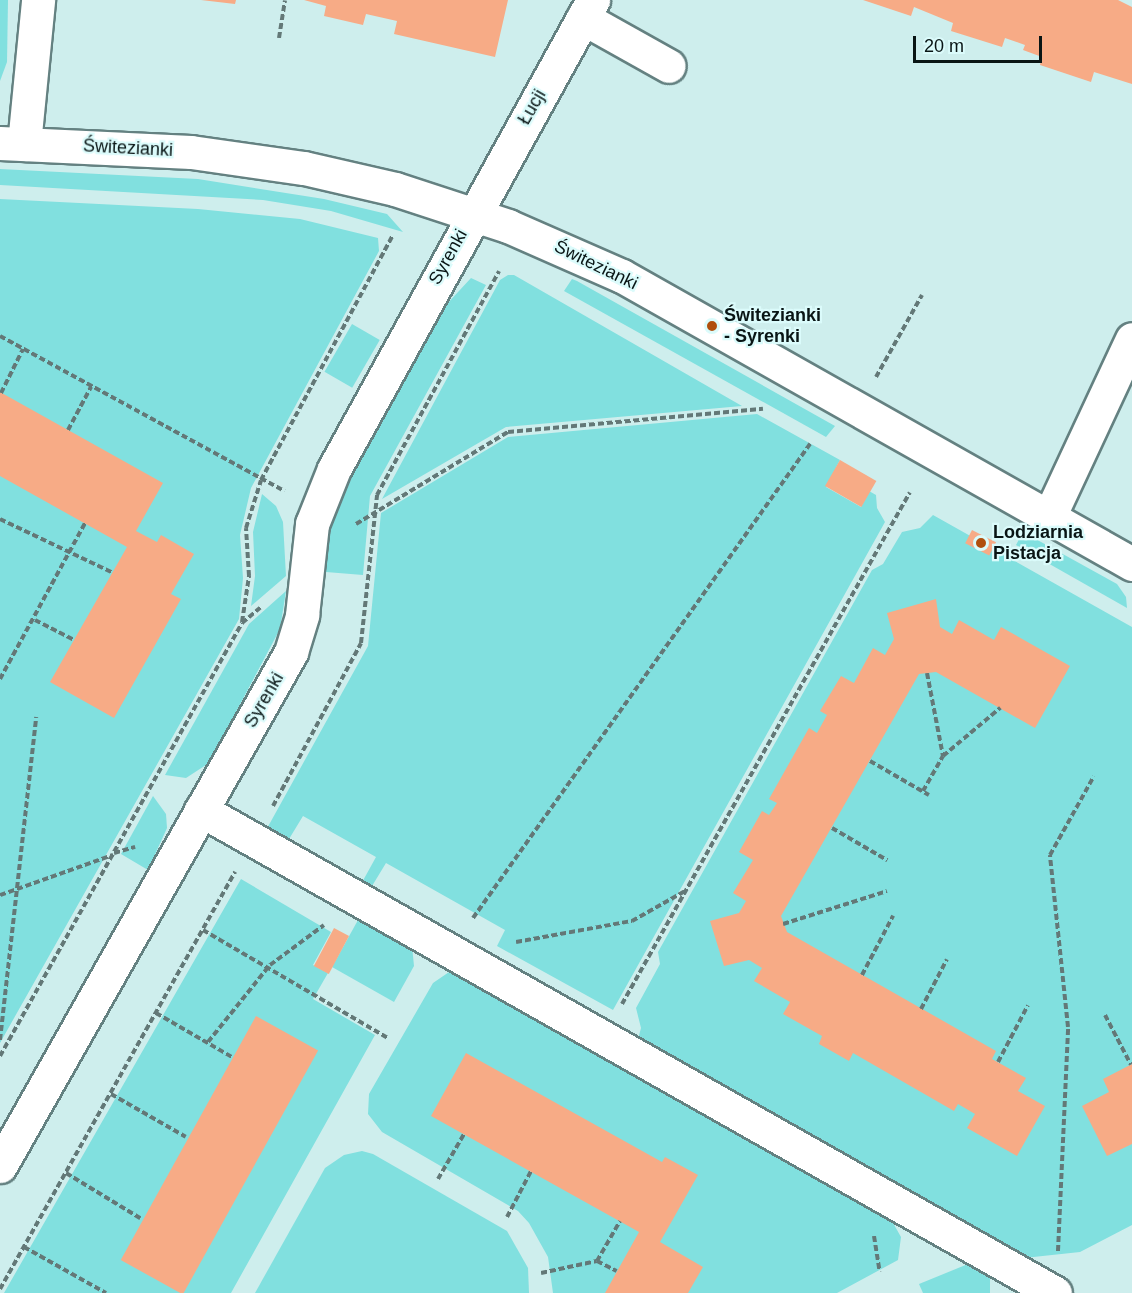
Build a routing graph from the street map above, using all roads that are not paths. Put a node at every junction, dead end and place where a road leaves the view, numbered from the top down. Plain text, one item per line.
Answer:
1 (39, 0) edge
2 (588, 9) edge
3 (669, 66) dead end
4 (12, 144) edge
5 (471, 214) junction
6 (1132, 339) edge
7 (1049, 518) junction
8 (1132, 564) edge
9 (201, 810) junction
10 (10, 1123) edge
11 (0, 1166) edge
12 (1055, 1293) edge

1 - 4 street
2 - 3 street
2 - 5 street, Łucji
4 - 5 street, Świtezianki
5 - 7 street, Świtezianki
5 - 9 street, Syrenki
6 - 7 street
7 - 8 street, Świtezianki
9 - 10 street, Syrenki
9 - 12 street
10 - 11 street, Syrenki

